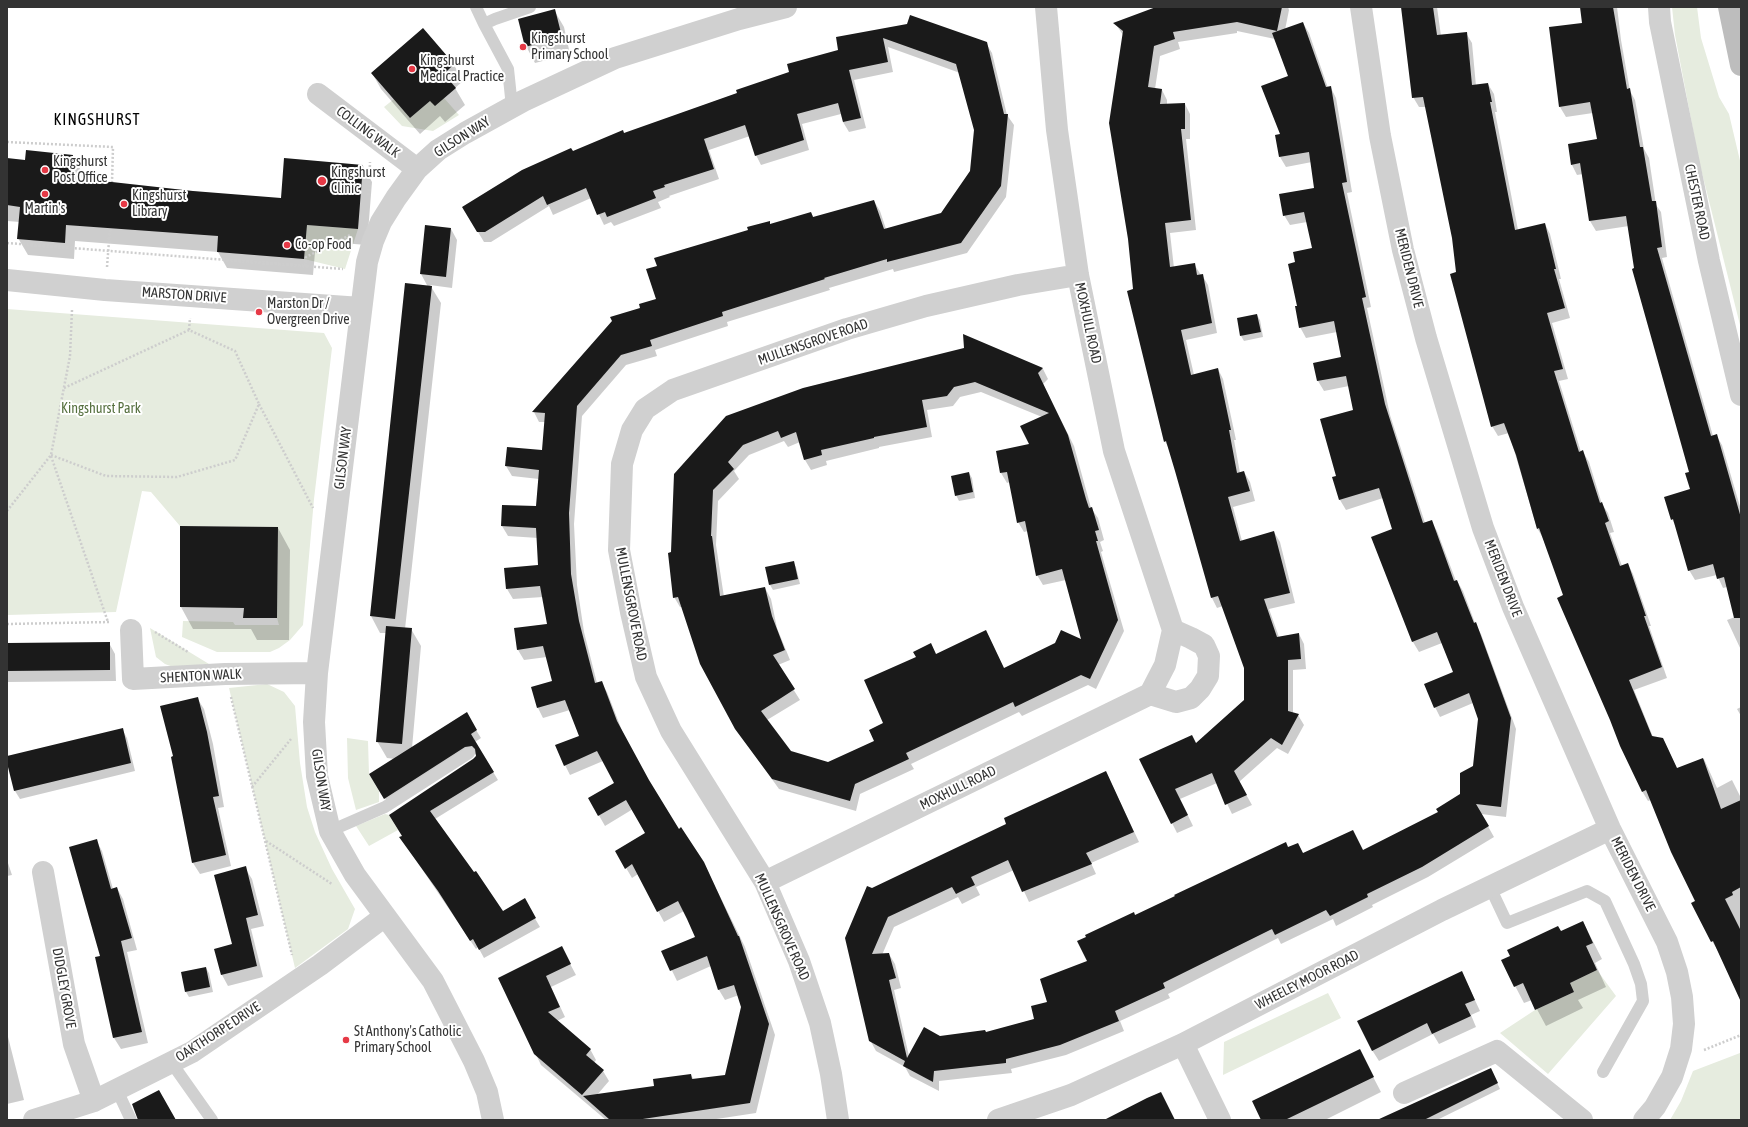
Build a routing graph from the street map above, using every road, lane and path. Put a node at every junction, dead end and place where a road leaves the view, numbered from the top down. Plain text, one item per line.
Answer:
1 (476, 7) edge
2 (530, 7) edge
3 (786, 7) edge
4 (1046, 7) edge
5 (1361, 7) edge
6 (1659, 7) edge
7 (1732, 12) edge
8 (484, 24) junction
9 (1741, 66) edge
10 (318, 94) dead end
11 (512, 107) junction
12 (7, 142) edge
13 (371, 158) dead end
14 (417, 169) junction
15 (112, 182) dead end
16 (369, 196) dead end
17 (110, 228) dead end
18 (354, 233) dead end
19 (7, 243) edge
20 (108, 252) junction
21 (305, 266) junction
22 (346, 269) dead end
23 (1078, 275) junction
24 (7, 280) edge
25 (72, 305) dead end
26 (361, 308) junction
27 (190, 312) dead end
28 (189, 330) junction
29 (64, 388) junction
30 (1741, 395) edge
31 (259, 404) junction
32 (51, 455) junction
33 (314, 510) dead end
34 (7, 511) edge
35 (108, 622) dead end
36 (131, 630) dead end
37 (1173, 630) junction
38 (225, 674) junction
39 (318, 674) junction
40 (1150, 694) junction
41 (293, 737) dead end
42 (469, 753) dead end
43 (252, 787) junction
44 (1610, 829) junction
45 (330, 831) junction
46 (265, 841) junction
47 (43, 872) dead end
48 (765, 882) junction
49 (333, 885) dead end
50 (1490, 887) junction
51 (385, 916) junction
52 (298, 980) junction
53 (1741, 1035) edge
54 (1183, 1044) junction
55 (1678, 1060) junction
56 (170, 1062) junction
57 (1602, 1072) dead end
58 (117, 1090) junction
59 (1404, 1093) dead end
60 (94, 1101) junction
61 (34, 1120) edge
62 (131, 1120) edge
63 (212, 1120) edge
64 (493, 1120) edge
65 (838, 1120) edge
66 (998, 1120) edge
67 (1220, 1120) edge
68 (1582, 1120) edge
69 (1644, 1120) edge

1 - 8 lane
2 - 8 lane
3 - 11 street, GILSON WAY
4 - 23 street, MOXHULL ROAD
5 - 44 street, MERIDEN DRIVE
6 - 30 street, CHESTER ROAD
7 - 9 main road
8 - 11 lane
10 - 14 street, COLLING WALK
11 - 14 street, GILSON WAY
12 - 15 path
13 - 16 path
14 - 26 street, GILSON WAY
17 - 20 path
18 - 21 path
19 - 20 path
20 - 21 path
21 - 22 path
23 - 37 street, MOXHULL ROAD
23 - 48 street, MULLENSGROVE ROAD
24 - 26 street, MARSTON DRIVE
25 - 29 path
26 - 39 street, GILSON WAY
27 - 28 path
28 - 29 path
28 - 31 path
29 - 32 path
31 - 32 path
31 - 33 path
32 - 34 path
32 - 35 path
36 - 38 street, SHENTON WALK
37 - 40 street
37 - 40 street
38 - 39 street, SHENTON WALK
38 - 43 path
39 - 45 street, GILSON WAY
40 - 48 street, MOXHULL ROAD
41 - 43 path
42 - 45 lane
43 - 46 path
44 - 50 street, WHEELEY MOOR ROAD
44 - 55 street, MERIDEN DRIVE
45 - 51 street, GILSON WAY
46 - 49 path
46 - 52 path
47 - 60 street, DIDGLEY GROVE
48 - 65 street, MULLENSGROVE ROAD
50 - 54 street, WHEELEY MOOR ROAD
50 - 57 lane
51 - 52 street, OAKTHORPE DRIVE
51 - 64 street, GILSON WAY
52 - 56 street, OAKTHORPE DRIVE
53 - 55 path
54 - 66 street, WHEELEY MOOR ROAD
54 - 67 street
55 - 69 street, MERIDEN DRIVE
56 - 58 street, OAKTHORPE DRIVE
56 - 63 lane
58 - 60 street, OAKTHORPE DRIVE
58 - 62 lane
59 - 68 street
60 - 61 street, OAKTHORPE DRIVE

